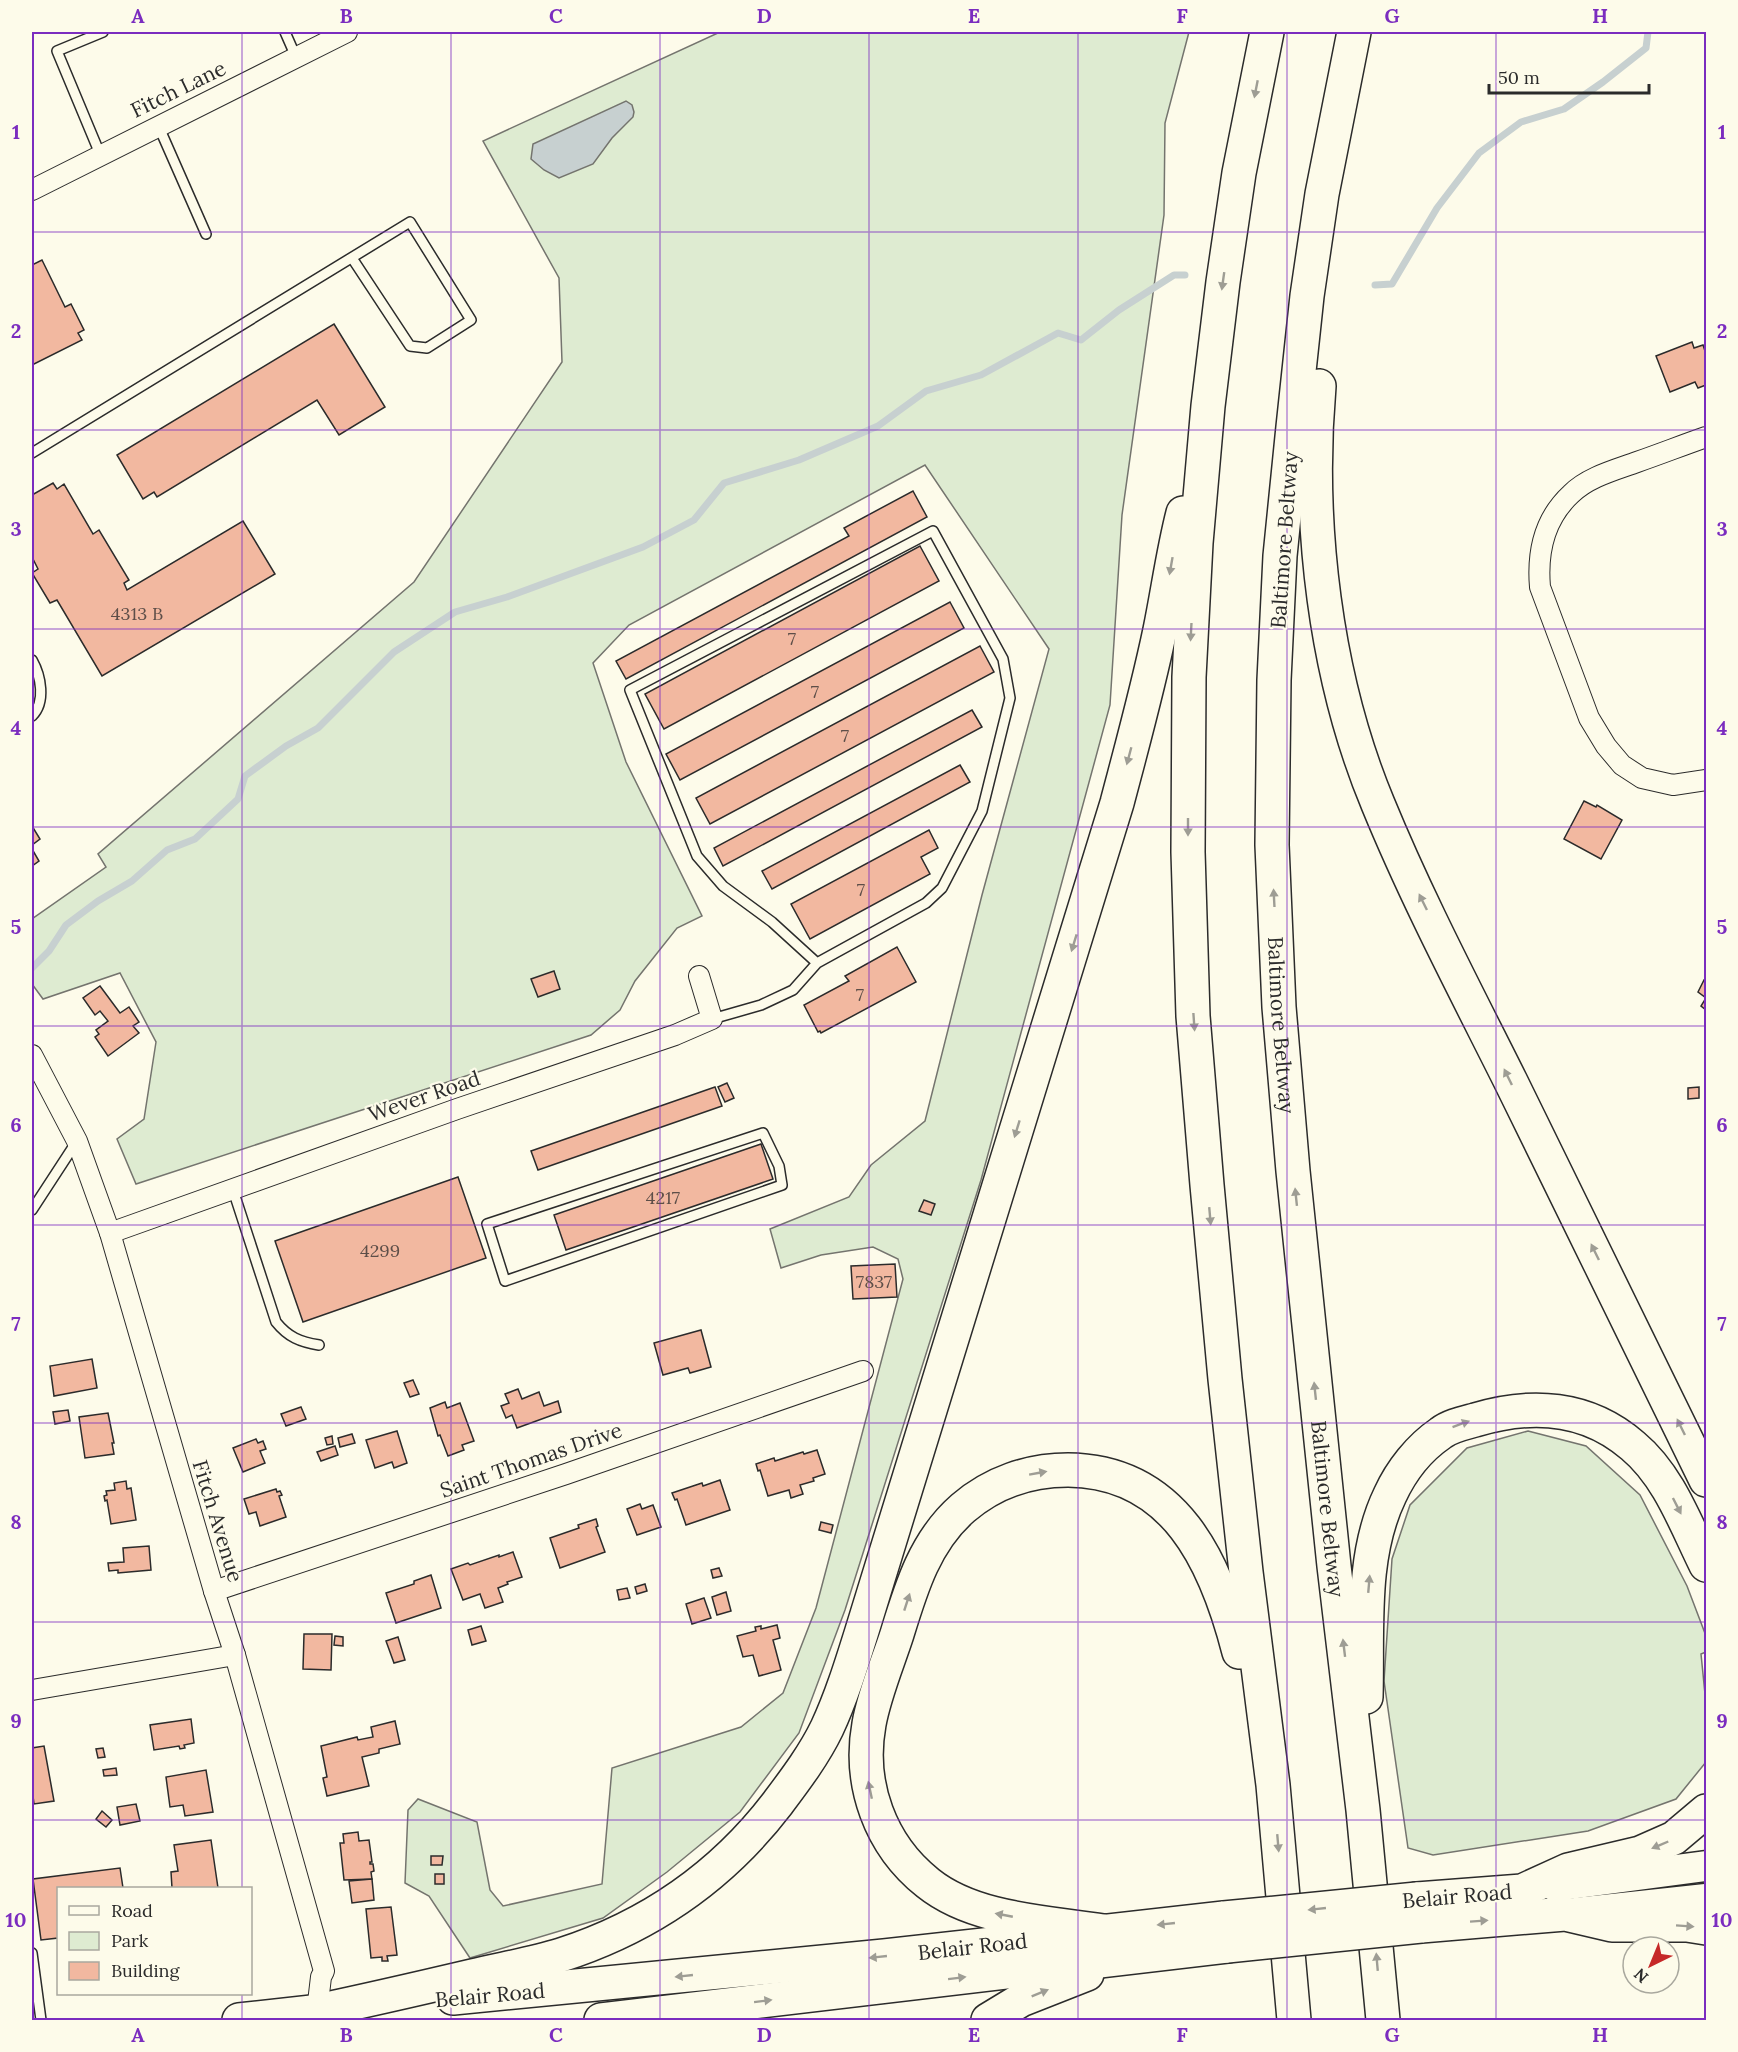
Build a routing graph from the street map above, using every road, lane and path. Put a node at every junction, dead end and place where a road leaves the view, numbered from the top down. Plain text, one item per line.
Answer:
1 (103, 32) edge
2 (285, 32) edge
3 (347, 32) edge
4 (1267, 32) edge
5 (1354, 32) edge
6 (1370, 32) edge
7 (296, 57) junction
8 (158, 125) junction
9 (100, 154) junction
10 (32, 190) edge
11 (206, 234) dead end
12 (352, 258) junction
13 (1208, 406) junction
14 (1707, 437) edge
15 (32, 453) edge
16 (32, 660) edge
17 (32, 717) edge
18 (1707, 780) edge
19 (817, 963) junction
20 (699, 976) dead end
21 (712, 1019) junction
22 (32, 1055) edge
23 (77, 1141) junction
24 (233, 1190) junction
25 (32, 1210) edge
26 (110, 1233) junction
27 (505, 1281) joint
28 (320, 1345) dead end
29 (863, 1371) dead end
30 (1707, 1480) edge
31 (1707, 1565) edge
32 (214, 1591) junction
33 (235, 1655) junction
34 (32, 1690) edge
35 (1273, 1785) junction
36 (1363, 1810) junction
37 (1707, 1810) edge
38 (1707, 1866) edge
39 (1522, 1891) junction
40 (1707, 1899) edge
41 (1419, 1912) junction
42 (1564, 1914) junction
43 (1707, 1928) edge
44 (1103, 1931) junction
45 (1225, 1932) junction
46 (32, 1953) edge
47 (1128, 1957) junction
48 (318, 2016) edge
49 (41, 2020) edge
50 (239, 2020) edge
51 (601, 2020) edge
52 (988, 2020) edge
53 (1294, 2020) edge
54 (1383, 2020) edge

1 - 9 lane
2 - 7 lane
3 - 7 street, Fitch Lane
4 -> 13 highway
36 -> 5 highway, Baltimore Beltway
30 -> 6 highway
7 - 8 street, Fitch Lane
8 - 9 street, Fitch Lane
8 - 11 lane
9 - 10 street, Fitch Lane
12 - 12 lane
12 - 15 lane
13 -> 35 highway
13 -> 48 highway
14 - 18 street
16 - 17 lane
19 - 19 lane
19 - 21 lane
20 - 21 street
21 - 24 street, Wever Road
22 - 23 street, Fitch Avenue
23 - 25 lane
23 - 26 street, Fitch Avenue
24 - 26 street, Wever Road
24 - 28 lane
26 - 32 street, Fitch Avenue
27 - 27 lane
29 - 32 street, Saint Thomas Drive
36 -> 31 highway
32 - 33 street, Fitch Avenue
33 - 34 street
33 - 48 street, Fitch Avenue
44 -> 35 highway
35 -> 53 highway
54 -> 36 highway, Baltimore Beltway
37 -> 39 highway
38 - 39 main road, Belair Road
39 - 41 highway, Belair Road
40 - 42 main road, Belair Road
41 -> 42 highway, Belair Road
41 - 45 highway, Belair Road, bridge
42 -> 43 highway
45 -> 44 highway, Belair Road
44 -> 48 highway, Belair Road
45 - 47 highway, Belair Road
46 - 49 lane
51 -> 47 highway, Belair Road
52 -> 47 highway
48 - 50 highway, Belair Road

